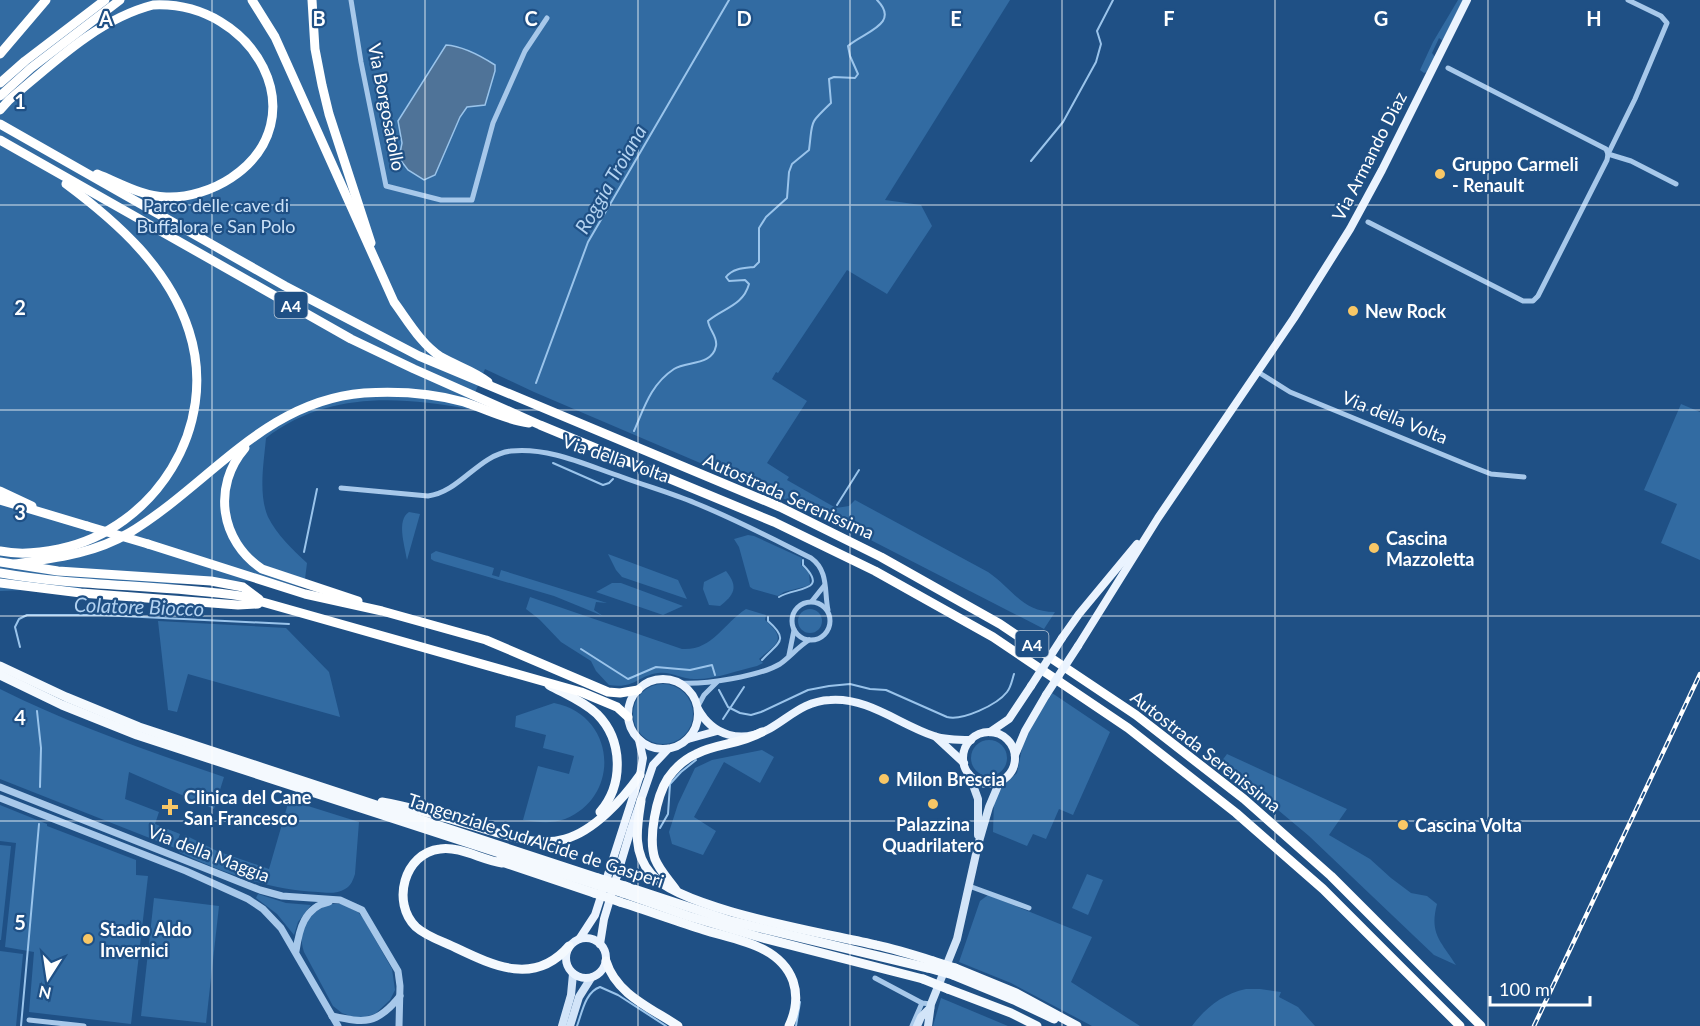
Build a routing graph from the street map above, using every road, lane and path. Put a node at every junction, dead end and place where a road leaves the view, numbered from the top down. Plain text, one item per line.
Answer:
1 (46, 0) edge
2 (105, 0) edge
3 (120, 0) edge
4 (252, 0) edge
5 (312, 0) edge
6 (351, 0) edge
7 (1628, 0) edge
8 (1466, 1) edge
9 (547, 18) dead end
10 (0, 54) edge
11 (1448, 68) dead end
12 (0, 83) edge
13 (4, 97) edge
14 (0, 110) edge
15 (0, 124) edge
16 (0, 140) edge
17 (1608, 154) junction
18 (72, 165) junction
19 (51, 170) junction
20 (1676, 184) dead end
21 (1368, 222) dead end
22 (374, 254) junction
23 (1258, 372) junction
24 (499, 391) junction
25 (540, 425) junction
26 (258, 434) junction
27 (1524, 477) dead end
28 (341, 488) dead end
29 (0, 491) edge
30 (0, 501) edge
31 (56, 517) junction
32 (1158, 518) junction
33 (0, 551) edge
34 (0, 562) edge
35 (15, 564) junction
36 (0, 573) edge
37 (0, 583) edge
38 (825, 585) junction
39 (812, 601) junction
40 (266, 604) junction
41 (828, 610) junction
42 (382, 611) junction
43 (794, 630) junction
44 (809, 640) junction
45 (788, 657) junction
46 (0, 666) edge
47 (0, 675) edge
48 (719, 681) junction
49 (544, 683) junction
50 (681, 683) junction
51 (638, 690) junction
52 (698, 707) junction
53 (628, 717) junction
54 (717, 731) junction
55 (762, 732) junction
56 (990, 732) junction
57 (935, 737) junction
58 (639, 739) junction
59 (688, 739) junction
60 (971, 740) junction
61 (668, 749) junction
62 (1015, 756) junction
63 (964, 763) junction
64 (969, 774) junction
65 (640, 775) junction
66 (1000, 781) junction
67 (0, 786) edge
68 (0, 798) edge
69 (641, 801) junction
70 (356, 805) junction
71 (370, 808) junction
72 (536, 841) junction
73 (978, 845) junction
74 (502, 863) junction
75 (596, 885) junction
76 (969, 886) junction
77 (677, 892) junction
78 (623, 894) junction
79 (340, 900) junction
80 (1029, 908) dead end
81 (717, 934) junction
82 (580, 939) junction
83 (600, 944) junction
84 (569, 946) junction
85 (296, 951) junction
86 (832, 956) junction
87 (606, 961) junction
88 (930, 964) junction
89 (954, 972) junction
90 (573, 974) junction
91 (591, 978) junction
92 (875, 978) dead end
93 (400, 996) junction
94 (922, 1003) junction
95 (931, 1006) junction
96 (332, 1016) junction
97 (29, 1020) dead end
98 (84, 1026) edge
99 (338, 1026) edge
100 (399, 1026) edge
101 (562, 1026) edge
102 (570, 1026) edge
103 (678, 1026) edge
104 (789, 1026) edge
105 (912, 1026) edge
106 (917, 1026) edge
107 (928, 1026) edge
108 (1037, 1026) edge
109 (1067, 1026) edge
110 (1077, 1026) edge
111 (1460, 1026) edge
112 (1481, 1026) edge

1 - 10 highway
2 - 12 highway
3 - 13 highway
4 - 22 highway
5 - 22 highway
6 - 9 street, Via Borgosatollo
7 - 17 street
8 - 23 main road, Via Armando Diaz
11 - 17 street
13 - 14 highway
13 - 18 highway
15 - 18 highway, Autostrada Serenissima / A4
16 - 19 highway, Autostrada Serenissima / A4
17 - 20 street
17 - 21 street
18 - 24 highway, Autostrada Serenissima / A4
19 - 25 highway, Autostrada Serenissima / A4
19 - 33 highway
22 - 24 highway
23 - 27 street, Via della Volta
23 - 32 main road
24 - 112 highway, Autostrada Serenissima / A4
25 - 26 highway
25 - 111 highway, Autostrada Serenissima / A4
26 - 35 highway
26 - 42 highway
28 - 38 street, Via della Volta
29 - 31 highway
30 - 31 highway
31 - 42 highway, bridge
32 - 56 main road, bridge
32 - 62 main road, bridge
34 - 35 highway
35 - 40 highway
36 - 40 highway
37 - 40 highway
38 - 39 street
38 - 41 street, Via della Volta
39 - 41 street
39 - 43 street
40 - 49 highway
41 - 44 street
42 - 51 highway
43 - 44 street
43 - 45 street
44 - 45 street
45 - 48 street
46 - 70 highway, Tangenziale Sud Alcide de Gasperi
47 - 70 highway, Tangenziale Sud Alcide de Gasperi
48 - 50 street
48 - 52 street
49 - 53 highway
49 - 72 highway
50 - 51 main road
50 - 52 main road
51 - 53 main road
52 - 54 main road
52 - 59 main road
53 - 58 main road
54 - 55 main road
54 - 59 main road
55 - 57 main road
55 - 77 highway
56 - 60 main road
56 - 62 main road
57 - 60 main road
57 - 63 main road
58 - 61 main road
58 - 65 main road
59 - 61 main road
60 - 63 main road
61 - 69 main road
62 - 66 main road
63 - 64 main road
64 - 66 main road
64 - 73 main road
65 - 72 highway
65 - 82 main road
66 - 73 main road
67 - 79 street, Via della Maggia
68 - 85 street, Via della Maggia
69 - 77 highway
69 - 83 main road
70 - 71 highway, Tangenziale Sud Alcide de Gasperi
70 - 71 highway
71 - 72 highway
71 - 74 highway
71 - 75 highway, Tangenziale Sud Alcide de Gasperi
73 - 76 main road
74 - 75 highway
74 - 84 highway
75 - 78 highway, Tangenziale Sud Alcide de Gasperi, bridge
75 - 78 highway, bridge
76 - 80 street
76 - 95 main road
77 - 88 highway
78 - 81 highway
78 - 86 highway, Tangenziale Sud Alcide de Gasperi
78 - 88 highway, Tangenziale Sud Alcide de Gasperi
79 - 85 street
79 - 93 street
81 - 86 highway
81 - 104 highway
82 - 83 main road
82 - 84 main road
83 - 87 main road
84 - 90 main road
85 - 96 street, Via della Maggia
86 - 108 highway, Tangenziale Sud Alcide de Gasperi, bridge
87 - 91 main road
87 - 103 highway
88 - 89 highway, Tangenziale Sud Alcide de Gasperi, bridge
89 - 109 highway, Tangenziale Sud Alcide de Gasperi
89 - 110 highway
90 - 91 main road
90 - 101 main road
91 - 102 main road
92 - 94 street
93 - 96 street
93 - 100 street
94 - 95 street
94 - 105 street
95 - 106 main road
95 - 107 main road
96 - 99 street
97 - 98 street

